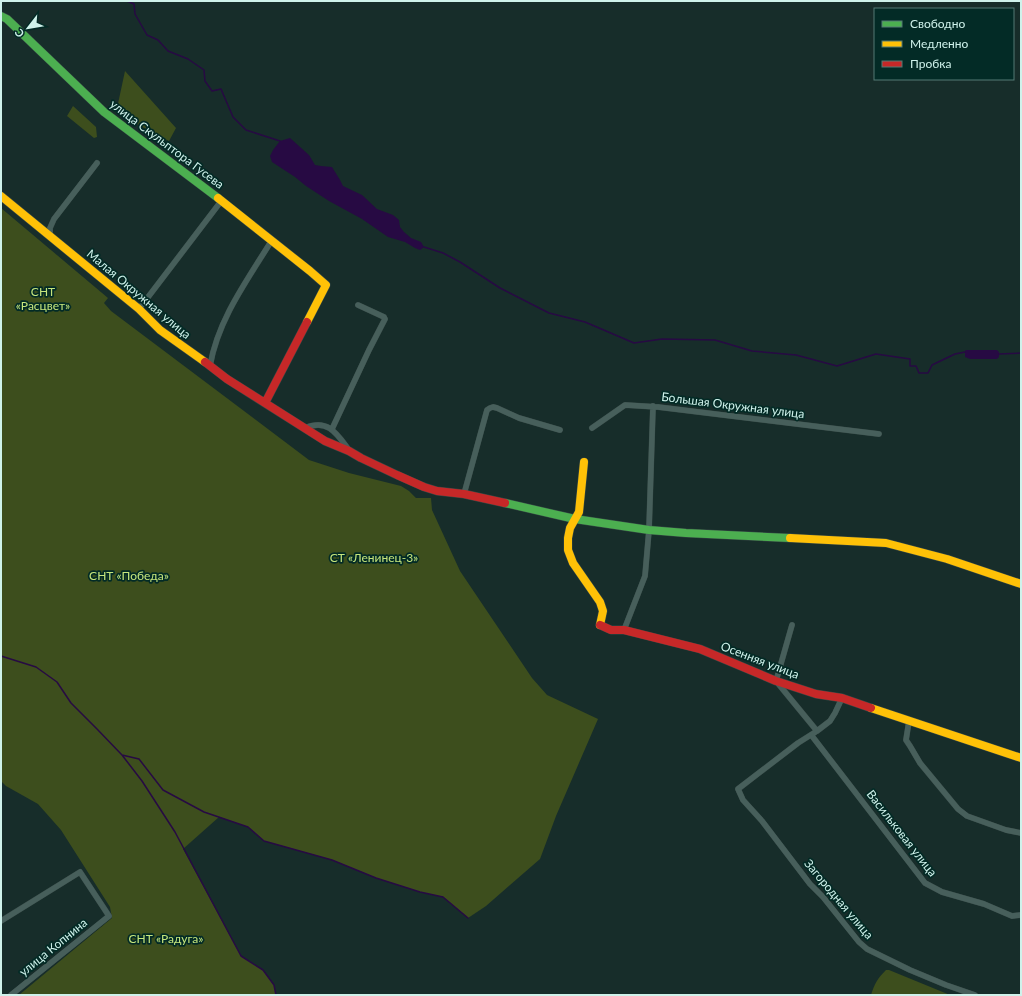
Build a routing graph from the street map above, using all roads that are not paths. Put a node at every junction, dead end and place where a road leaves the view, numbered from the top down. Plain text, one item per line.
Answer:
1 (1, 16) edge
2 (97, 164) dead end
3 (1, 196) edge
4 (222, 200) junction
5 (50, 236) junction
6 (272, 240) junction
7 (358, 305) dead end
8 (139, 309) junction
9 (210, 366) junction
10 (266, 403) junction
11 (653, 406) junction
12 (305, 428) junction
13 (592, 428) dead end
14 (332, 429) junction
15 (560, 430) dead end
16 (879, 434) dead end
17 (349, 451) junction
18 (584, 462) dead end
19 (464, 494) junction
20 (575, 520) junction
21 (649, 530) junction
22 (1021, 584) edge
23 (792, 625) dead end
24 (624, 630) junction
25 (776, 681) junction
26 (842, 698) junction
27 (909, 721) junction
28 (817, 731) junction
29 (812, 736) junction
30 (1021, 758) edge
31 (1021, 833) edge
32 (1021, 915) edge
33 (1, 921) edge
34 (11, 995) edge
35 (975, 995) edge

1 - 4 street, улица Скульптора Гусева
2 - 5 street
3 - 5 street, Малая Окружная улица
4 - 6 street, улица Скульптора Гусева
4 - 8 street
5 - 8 street, Малая Окружная улица
6 - 9 street
6 - 10 street, улица Скульптора Гусева
7 - 14 street
8 - 9 street, Малая Окружная улица
9 - 10 street, Малая Окружная улица
10 - 12 street, Малая Окружная улица
11 - 13 street, Большая Окружная улица
11 - 16 street, Большая Окружная улица
11 - 21 street
12 - 14 street
12 - 17 street, Малая Окружная улица
14 - 17 street
15 - 19 street
17 - 19 street, Малая Окружная улица
18 - 20 street
19 - 20 street, Малая Окружная улица
20 - 21 street, Малая Окружная улица
20 - 24 street, Осенняя улица
21 - 22 street, Малая Окружная улица
21 - 24 street
23 - 25 street
24 - 25 street, Осенняя улица
25 - 26 street, Осенняя улица
25 - 28 street
26 - 27 street, Осенняя улица
26 - 28 street
27 - 30 street, Осенняя улица
27 - 31 street
28 - 29 street
29 - 32 street, Васильковая улица
29 - 35 street, Загородная улица
33 - 34 street, улица Копнина

